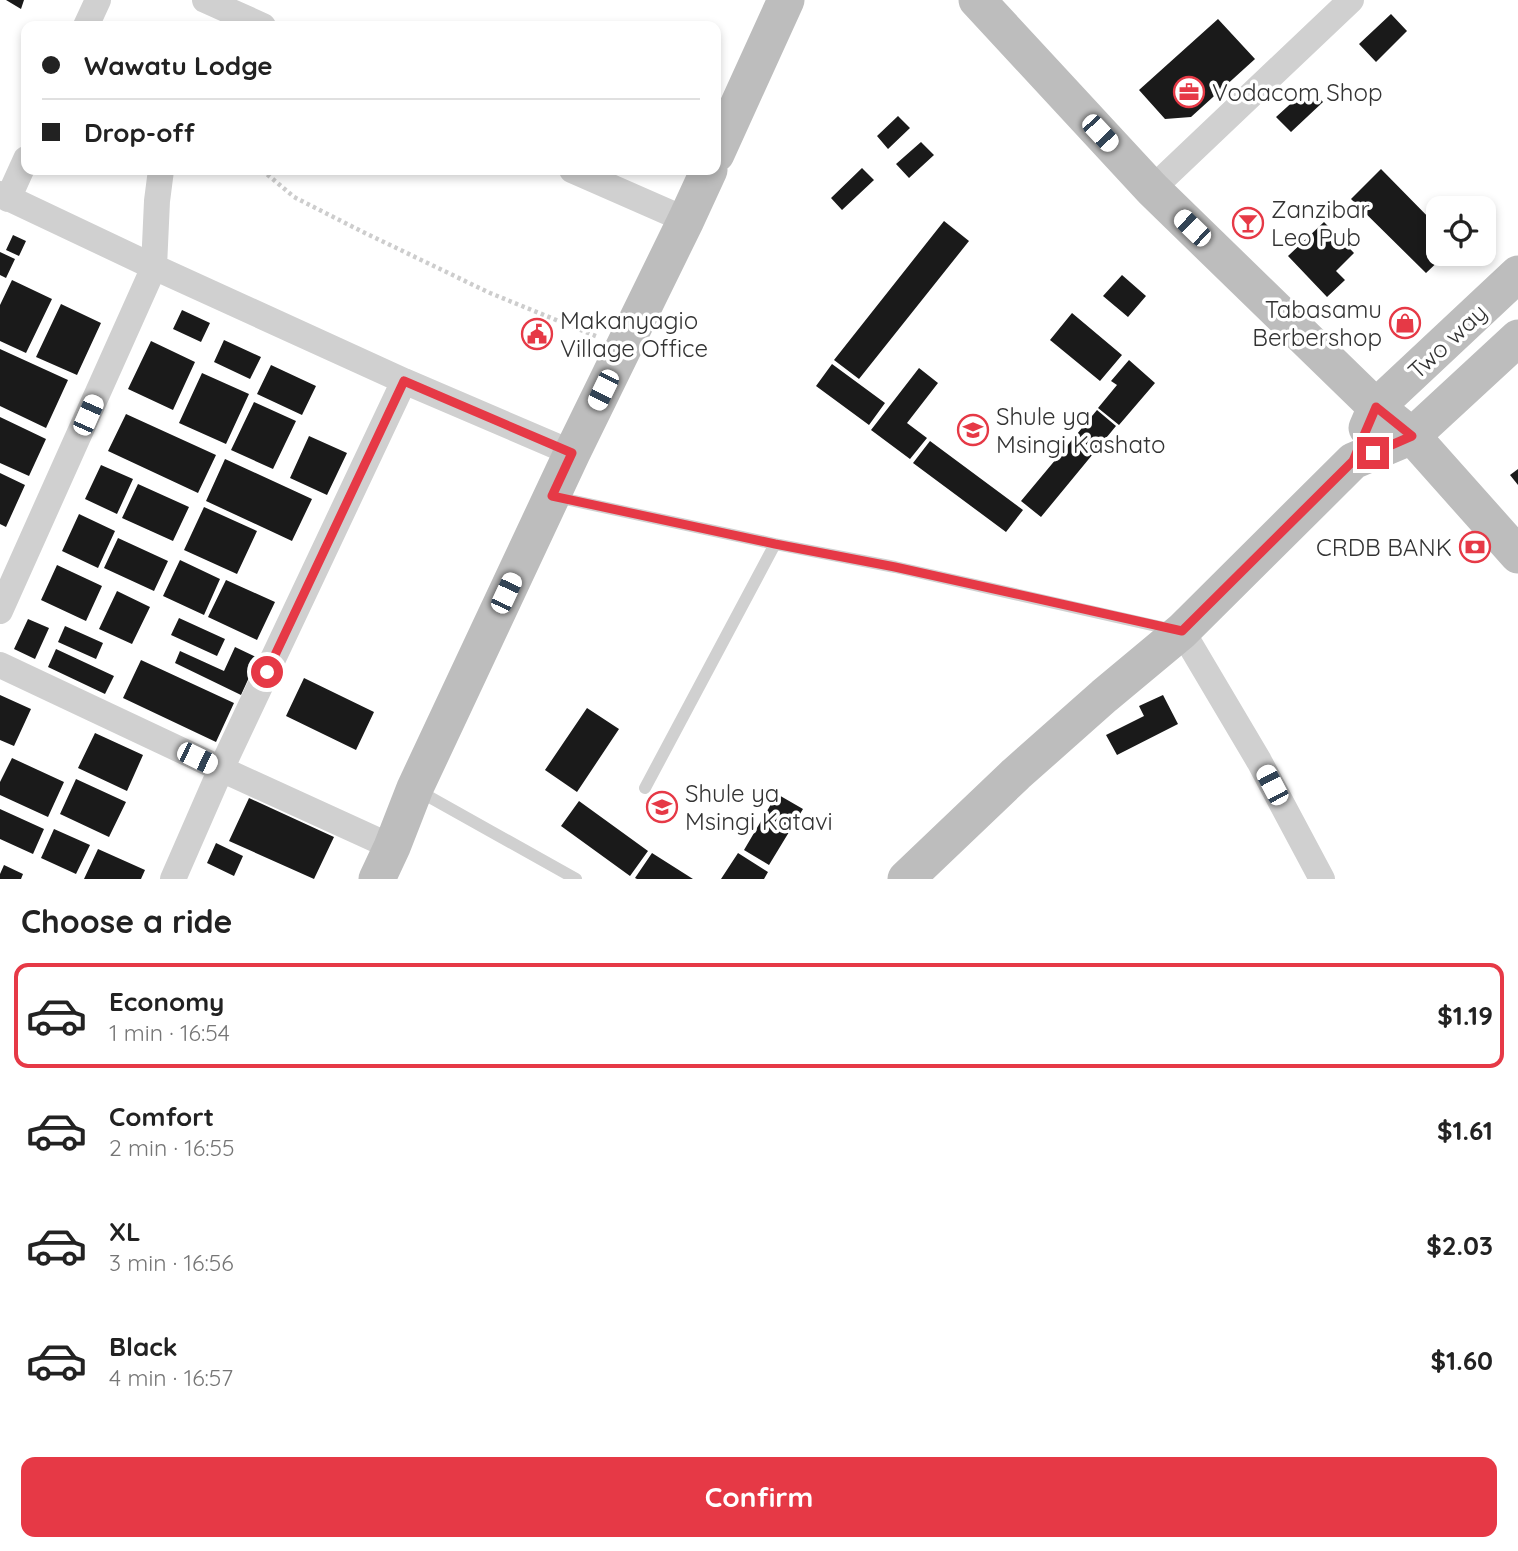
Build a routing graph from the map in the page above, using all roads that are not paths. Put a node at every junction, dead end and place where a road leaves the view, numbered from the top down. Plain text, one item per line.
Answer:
1 (98, 0) edge
2 (786, 0) edge
3 (977, 0) edge
4 (1352, 0) edge
5 (215, 12) edge
6 (88, 21) edge
7 (246, 21) edge
8 (721, 143) edge
9 (21, 167) edge
10 (160, 175) edge
11 (583, 175) edge
12 (707, 175) edge
13 (1152, 189) junction
14 (4, 196) edge
15 (686, 220) junction
16 (154, 267) junction
17 (1518, 274) edge
18 (1518, 338) edge
19 (404, 381) junction
20 (1376, 407) junction
21 (1412, 436) junction
22 (572, 453) junction
23 (1353, 461) junction
24 (552, 496) junction
25 (775, 544) junction
26 (1518, 555) edge
27 (0, 611) edge
28 (1182, 631) junction
29 (0, 665) edge
30 (221, 769) junction
31 (415, 788) junction
32 (645, 788) dead end
33 (385, 863) edge
34 (173, 879) edge
35 (576, 879) edge
36 (906, 879) edge
37 (1322, 879) edge

1 - 6 street
2 - 8 street
3 - 13 street
4 - 13 street
5 - 7 street
9 - 14 street
10 - 16 street
11 - 15 street
12 - 15 street
13 - 20 street
14 - 16 street
15 - 22 street
16 - 19 street
16 - 27 street
17 - 20 street, Two way
18 - 21 street
19 - 22 street
19 - 30 street
20 - 21 street
20 - 23 street
21 - 23 street
21 - 26 street
22 - 24 street
23 - 28 street
24 - 25 lane
24 - 31 street
25 - 28 lane
25 - 32 lane
28 - 36 street
28 - 37 street
29 - 30 street
30 - 33 street
30 - 34 street
31 - 33 street
31 - 35 lane

